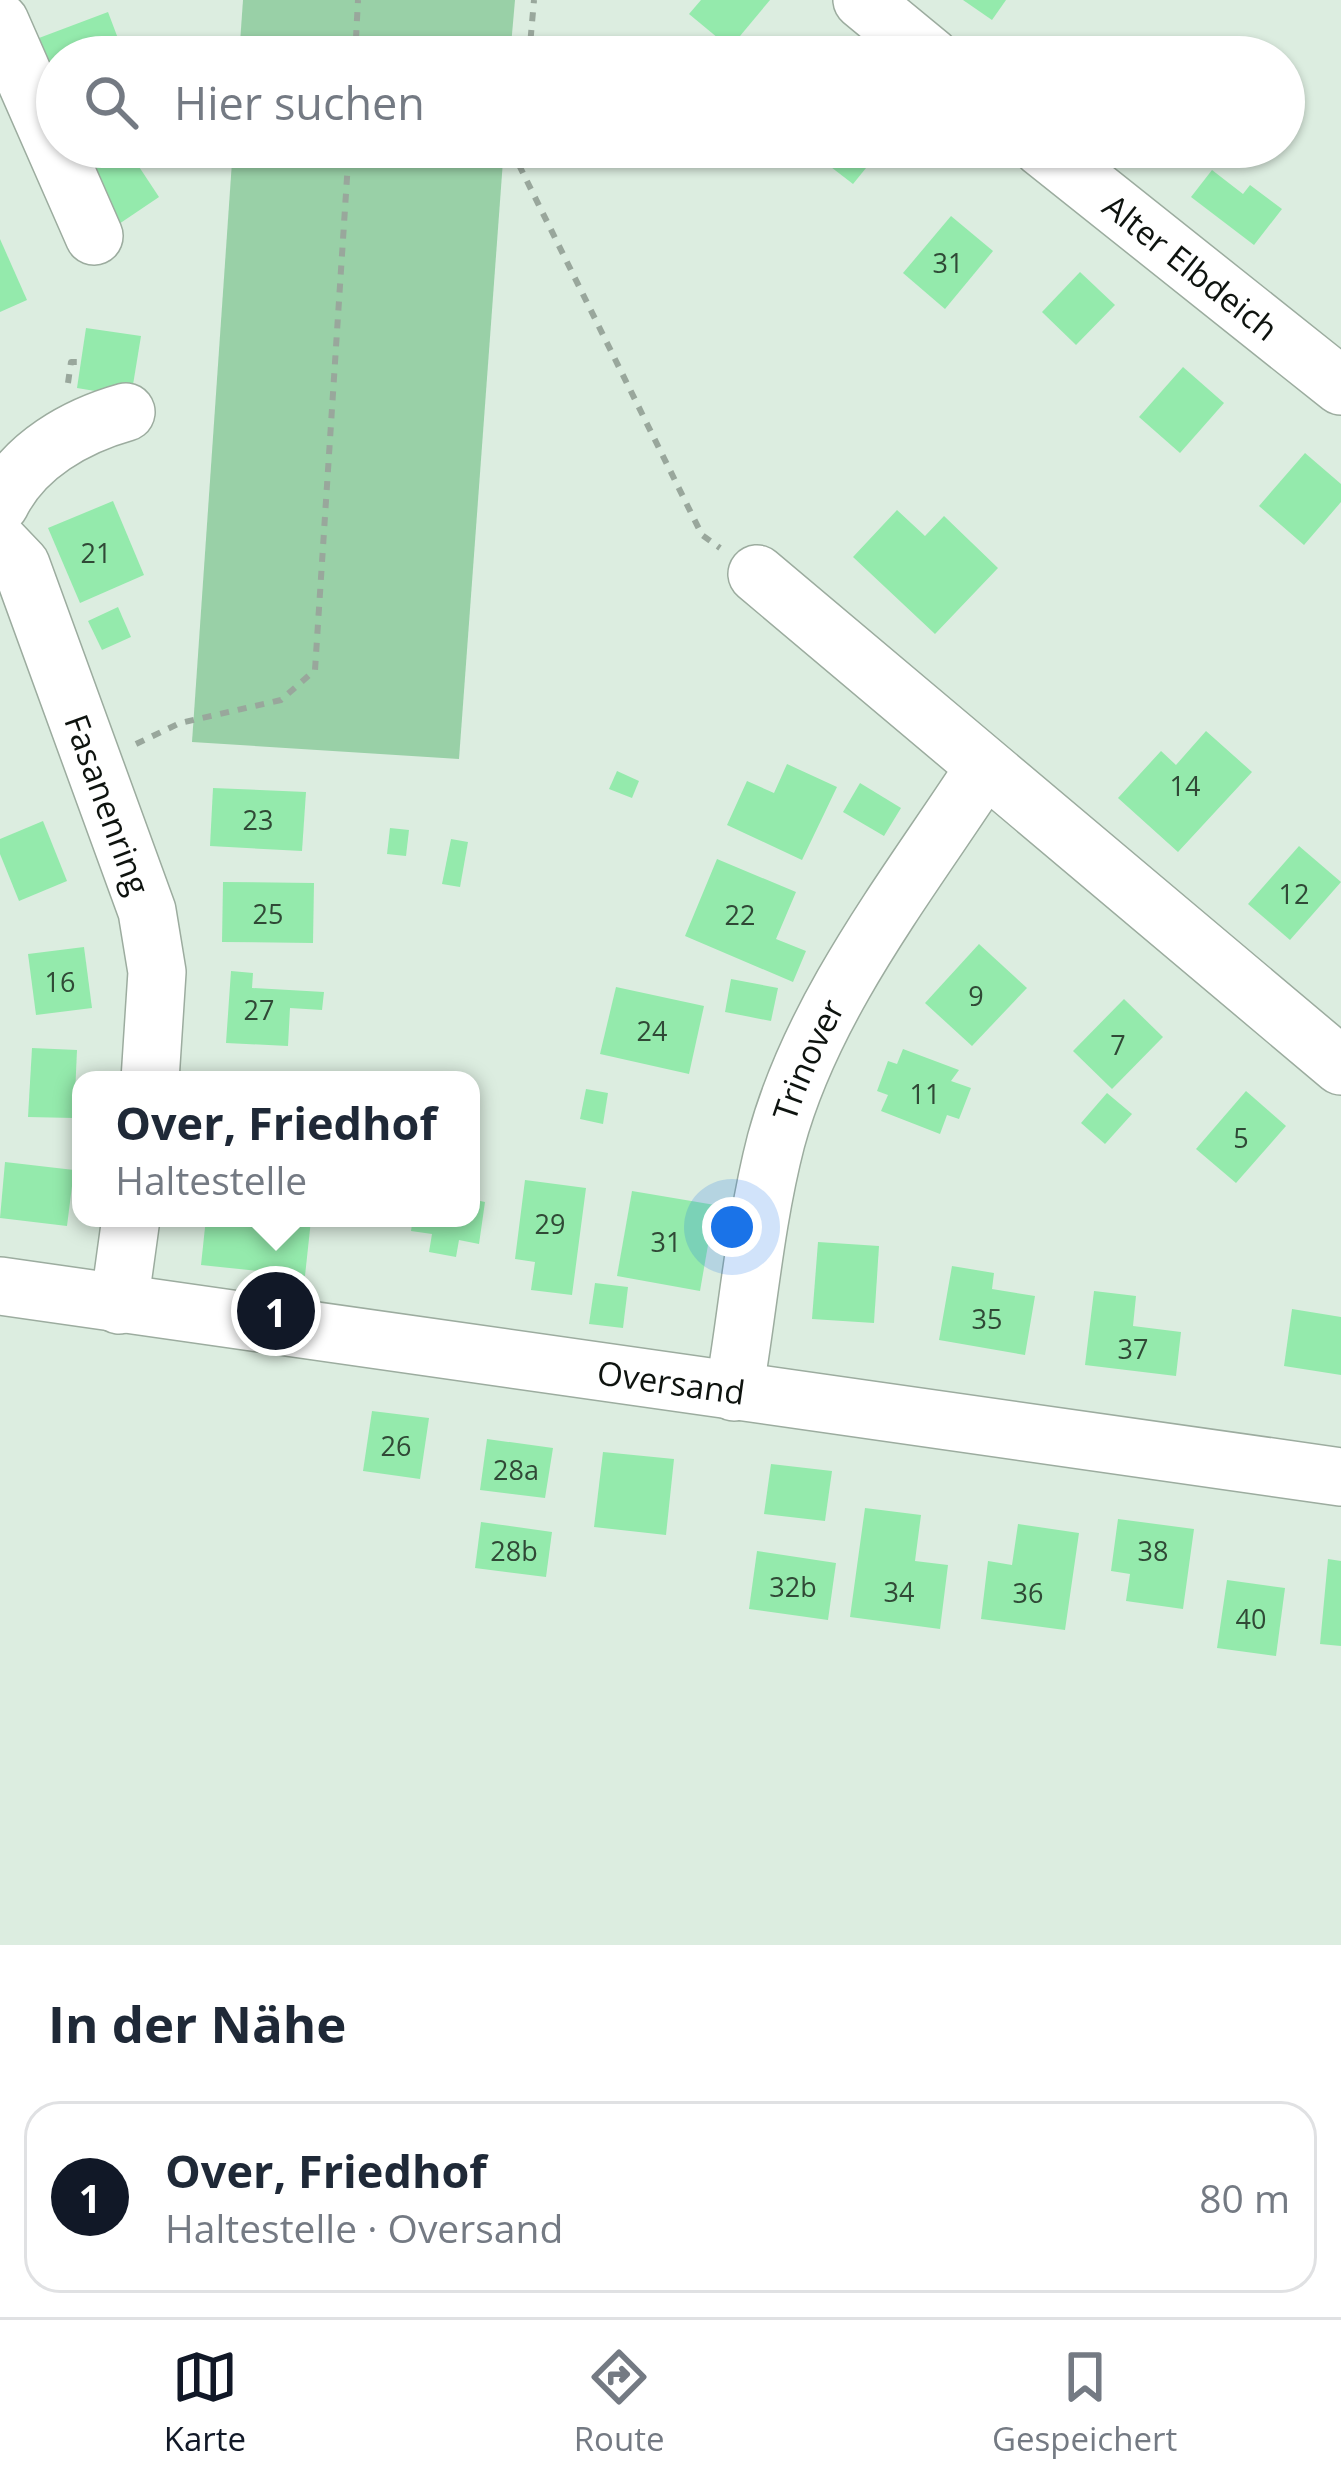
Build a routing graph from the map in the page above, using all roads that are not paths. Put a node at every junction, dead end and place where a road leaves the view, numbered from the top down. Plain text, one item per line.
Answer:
1 (862, 0) edge
2 (0, 22) edge
3 (906, 36) edge
4 (36, 104) edge
5 (64, 168) edge
6 (1067, 168) edge
7 (94, 236) dead end
8 (1341, 386) edge
9 (126, 412) dead end
10 (0, 504) edge
11 (0, 543) edge
12 (757, 574) road end
13 (985, 767) junction
14 (1341, 1066) edge
15 (151, 1071) edge
16 (130, 1227) edge
17 (0, 1286) edge
18 (119, 1305) junction
19 (734, 1393) junction
20 (1341, 1477) edge

1 - 3 street
2 - 4 street
5 - 7 street
6 - 8 street, Alter Elbdeich
9 - 10 street
11 - 15 street, Fasanenring
12 - 13 street
13 - 14 street
13 - 19 street, Trinover
16 - 18 street
17 - 18 street, Oversand
18 - 19 street, Oversand
19 - 20 street, Oversand

